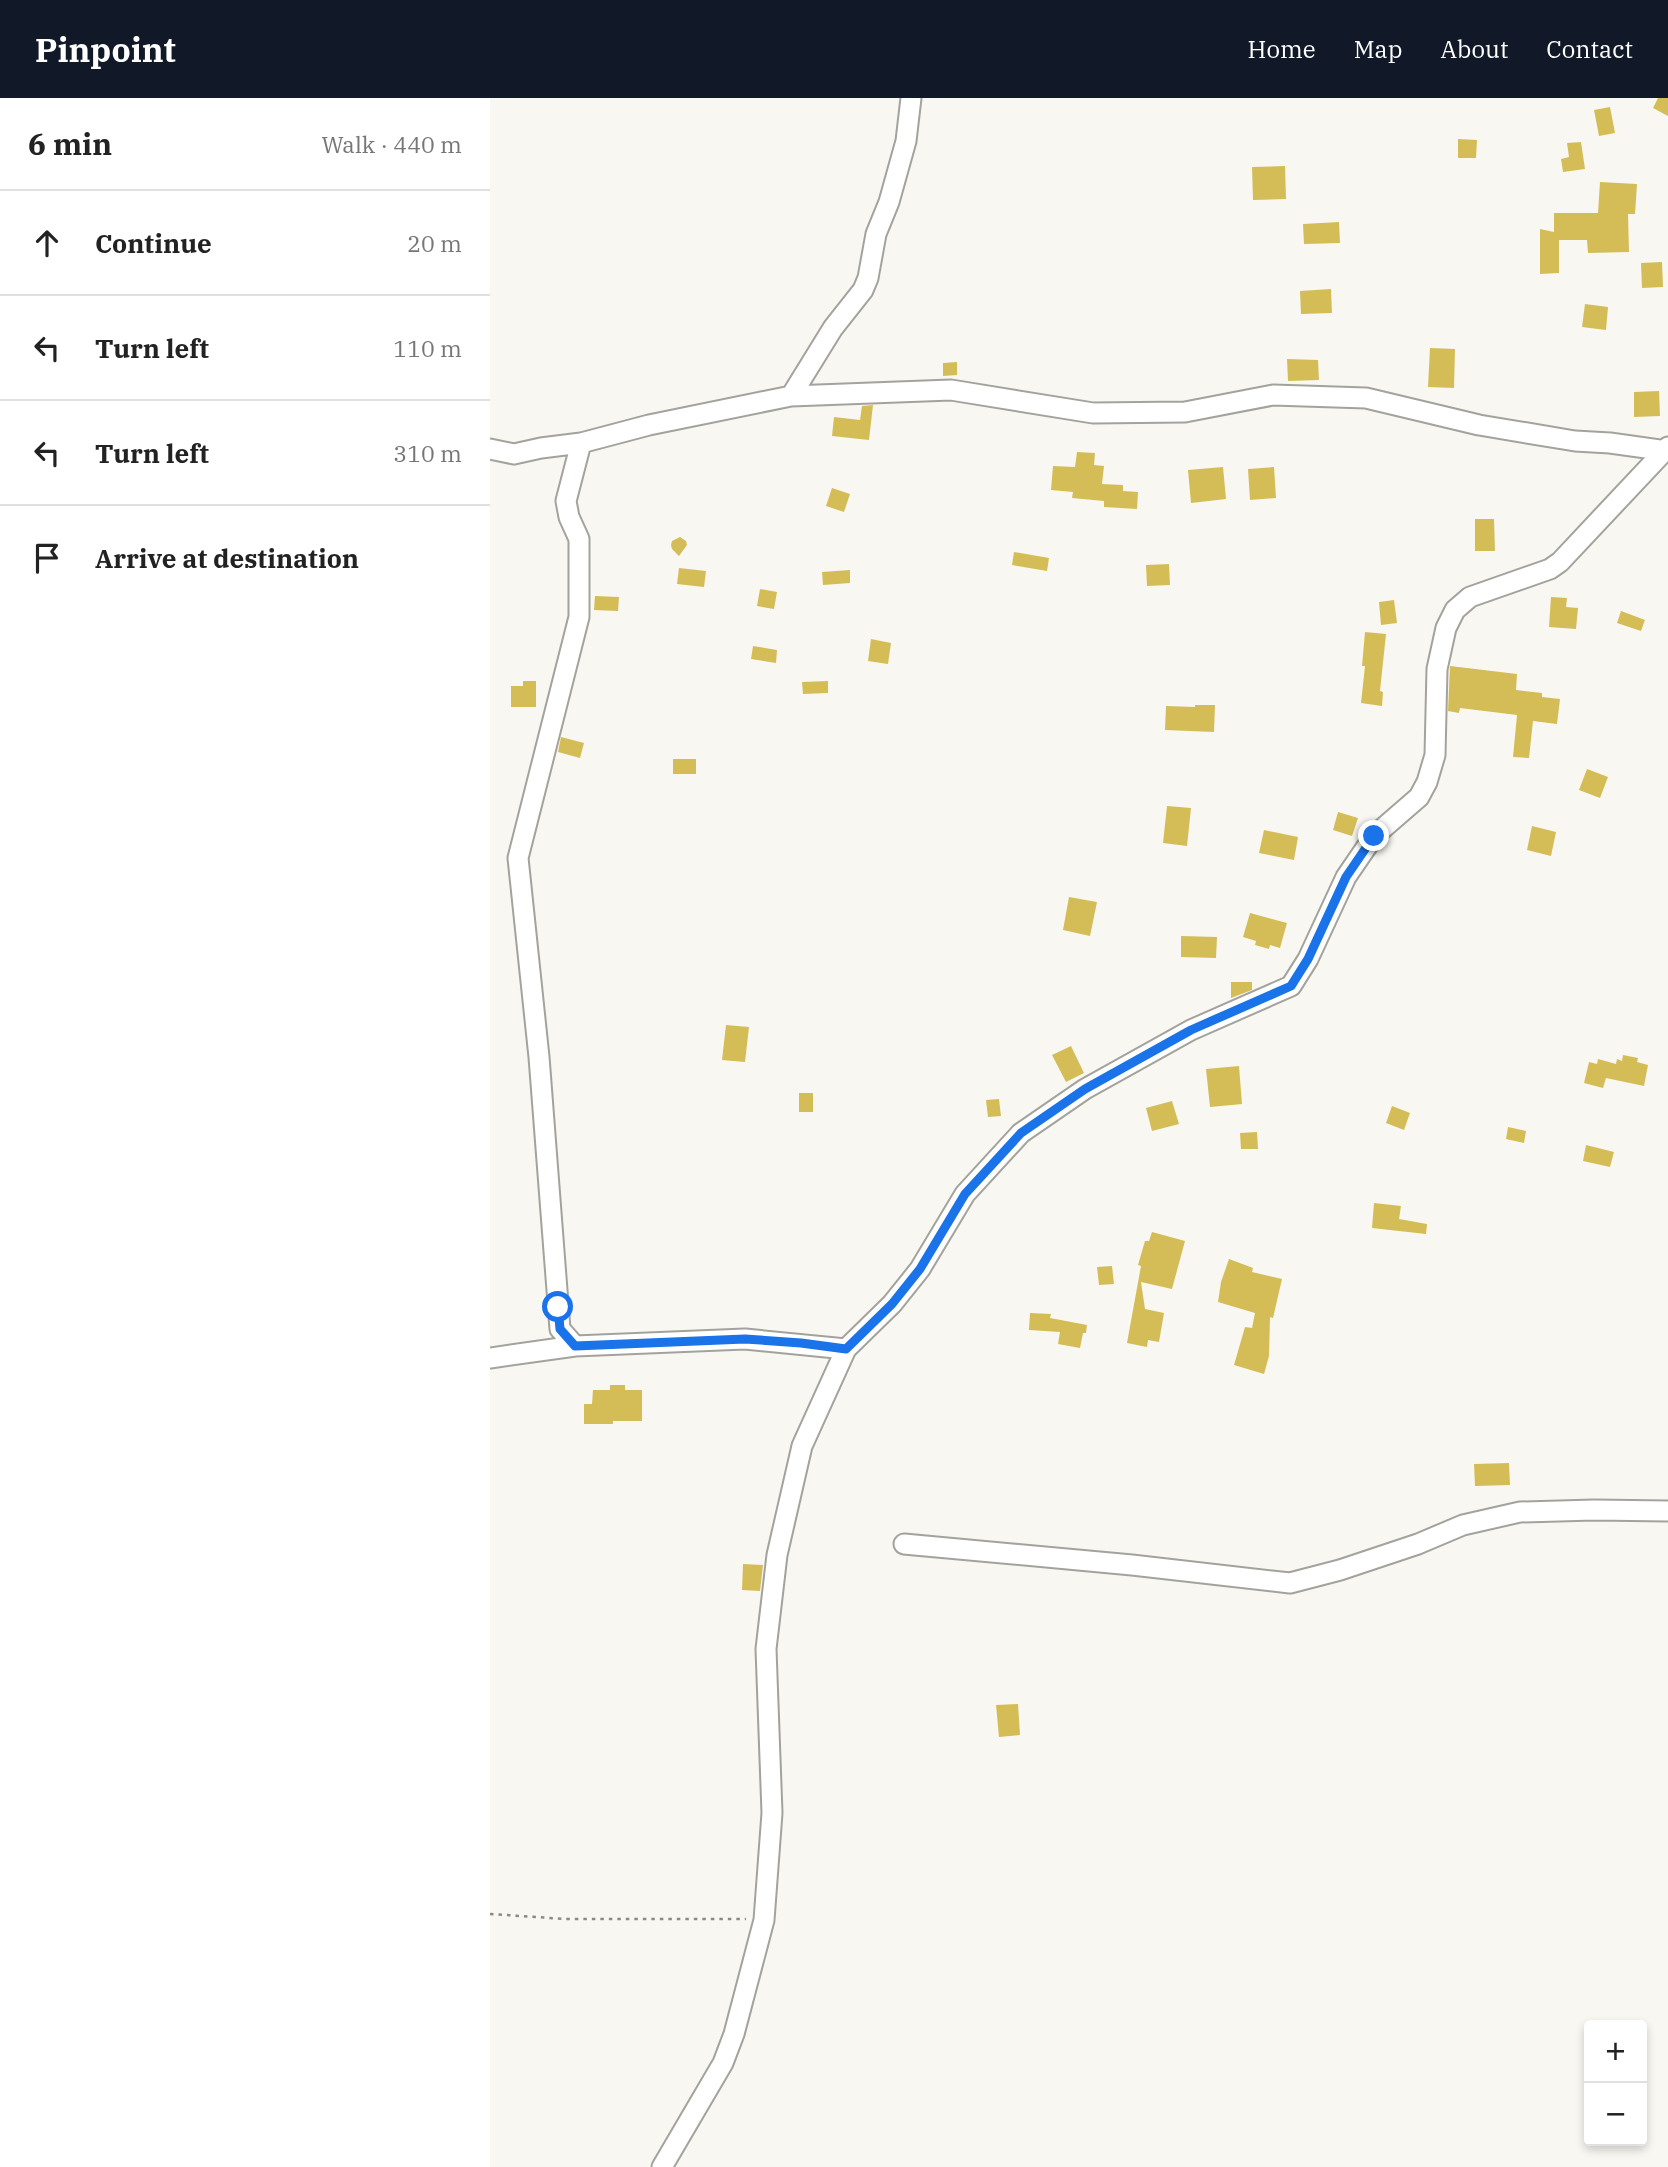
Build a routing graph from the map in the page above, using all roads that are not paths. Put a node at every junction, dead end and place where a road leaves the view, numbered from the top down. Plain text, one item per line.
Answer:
1 (911, 98) edge
2 (790, 396) junction
3 (581, 443) junction
4 (490, 449) edge
5 (1667, 449) edge
6 (575, 1346) junction
7 (846, 1349) junction
8 (490, 1358) edge
9 (1668, 1511) edge
10 (904, 1544) dead end
11 (662, 2167) edge

1 - 2 street
2 - 3 street
2 - 5 street
3 - 4 street
3 - 6 street
5 - 7 street
6 - 7 street
6 - 8 street
7 - 11 street
9 - 10 street

